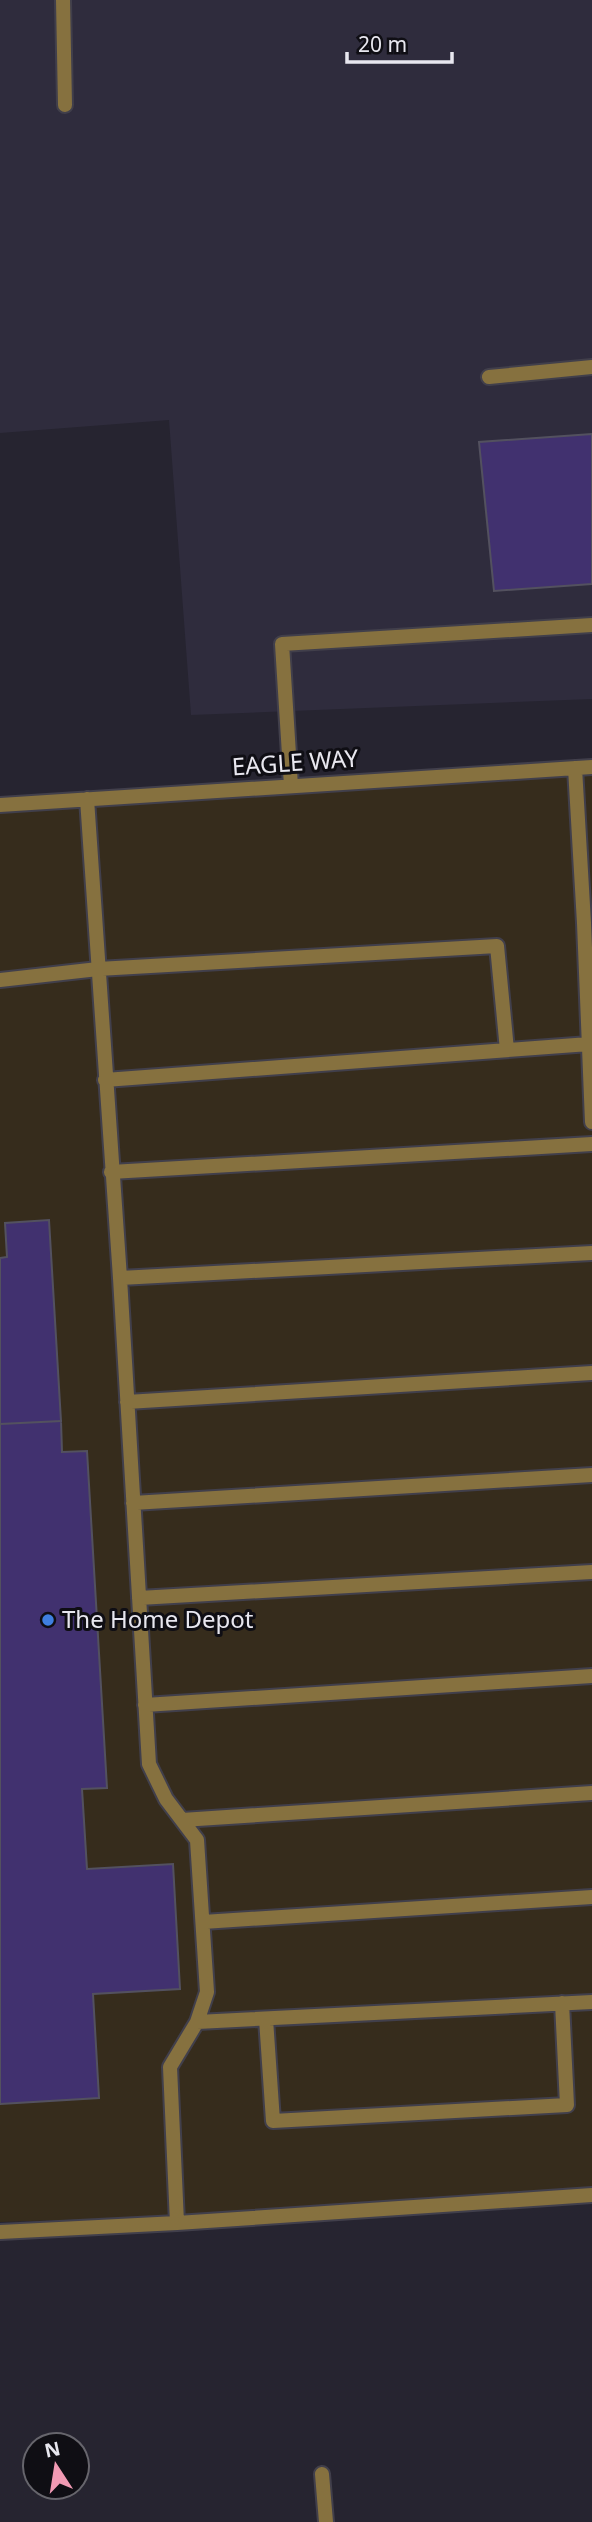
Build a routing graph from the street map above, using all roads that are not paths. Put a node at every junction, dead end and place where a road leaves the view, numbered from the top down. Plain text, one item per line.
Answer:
1 (63, 0) edge
2 (65, 105) dead end
3 (592, 367) edge
4 (489, 377) dead end
5 (592, 625) edge
6 (592, 767) edge
7 (575, 768) junction
8 (291, 786) junction
9 (87, 799) junction
10 (0, 805) edge
11 (589, 948) edge
12 (98, 969) junction
13 (0, 980) edge
14 (589, 1044) junction
15 (507, 1050) junction
16 (105, 1080) junction
17 (592, 1122) edge
18 (592, 1144) edge
19 (111, 1172) junction
20 (592, 1253) edge
21 (120, 1278) junction
22 (592, 1373) edge
23 (127, 1402) junction
24 (592, 1475) edge
25 (133, 1503) junction
26 (592, 1572) edge
27 (139, 1598) junction
28 (592, 1676) edge
29 (145, 1705) junction
30 (592, 1793) edge
31 (182, 1820) junction
32 (592, 1897) edge
33 (203, 1922) junction
34 (592, 2002) edge
35 (562, 2003) junction
36 (266, 2018) junction
37 (197, 2022) junction
38 (592, 2195) edge
39 (177, 2223) junction
40 (0, 2232) edge
41 (323, 2474) dead end
42 (326, 2522) edge

1 - 2 street
3 - 4 street
5 - 8 street
6 - 7 street, EAGLE WAY
7 - 8 street, EAGLE WAY
7 - 11 street
8 - 9 street, EAGLE WAY
9 - 10 street, EAGLE WAY
9 - 12 street
11 - 14 street
12 - 13 street
12 - 15 street
12 - 16 street
14 - 15 street
14 - 17 street
15 - 16 street
16 - 19 street
18 - 19 street
19 - 21 street
20 - 21 street
21 - 23 street
22 - 23 street
23 - 25 street
24 - 25 street
25 - 27 street
26 - 27 street
27 - 29 street
28 - 29 street
29 - 31 street
30 - 31 street
31 - 33 street
32 - 33 street
33 - 37 street
34 - 35 street
35 - 36 street
35 - 36 street
36 - 37 street
37 - 39 street
38 - 39 street
39 - 40 street
41 - 42 street

